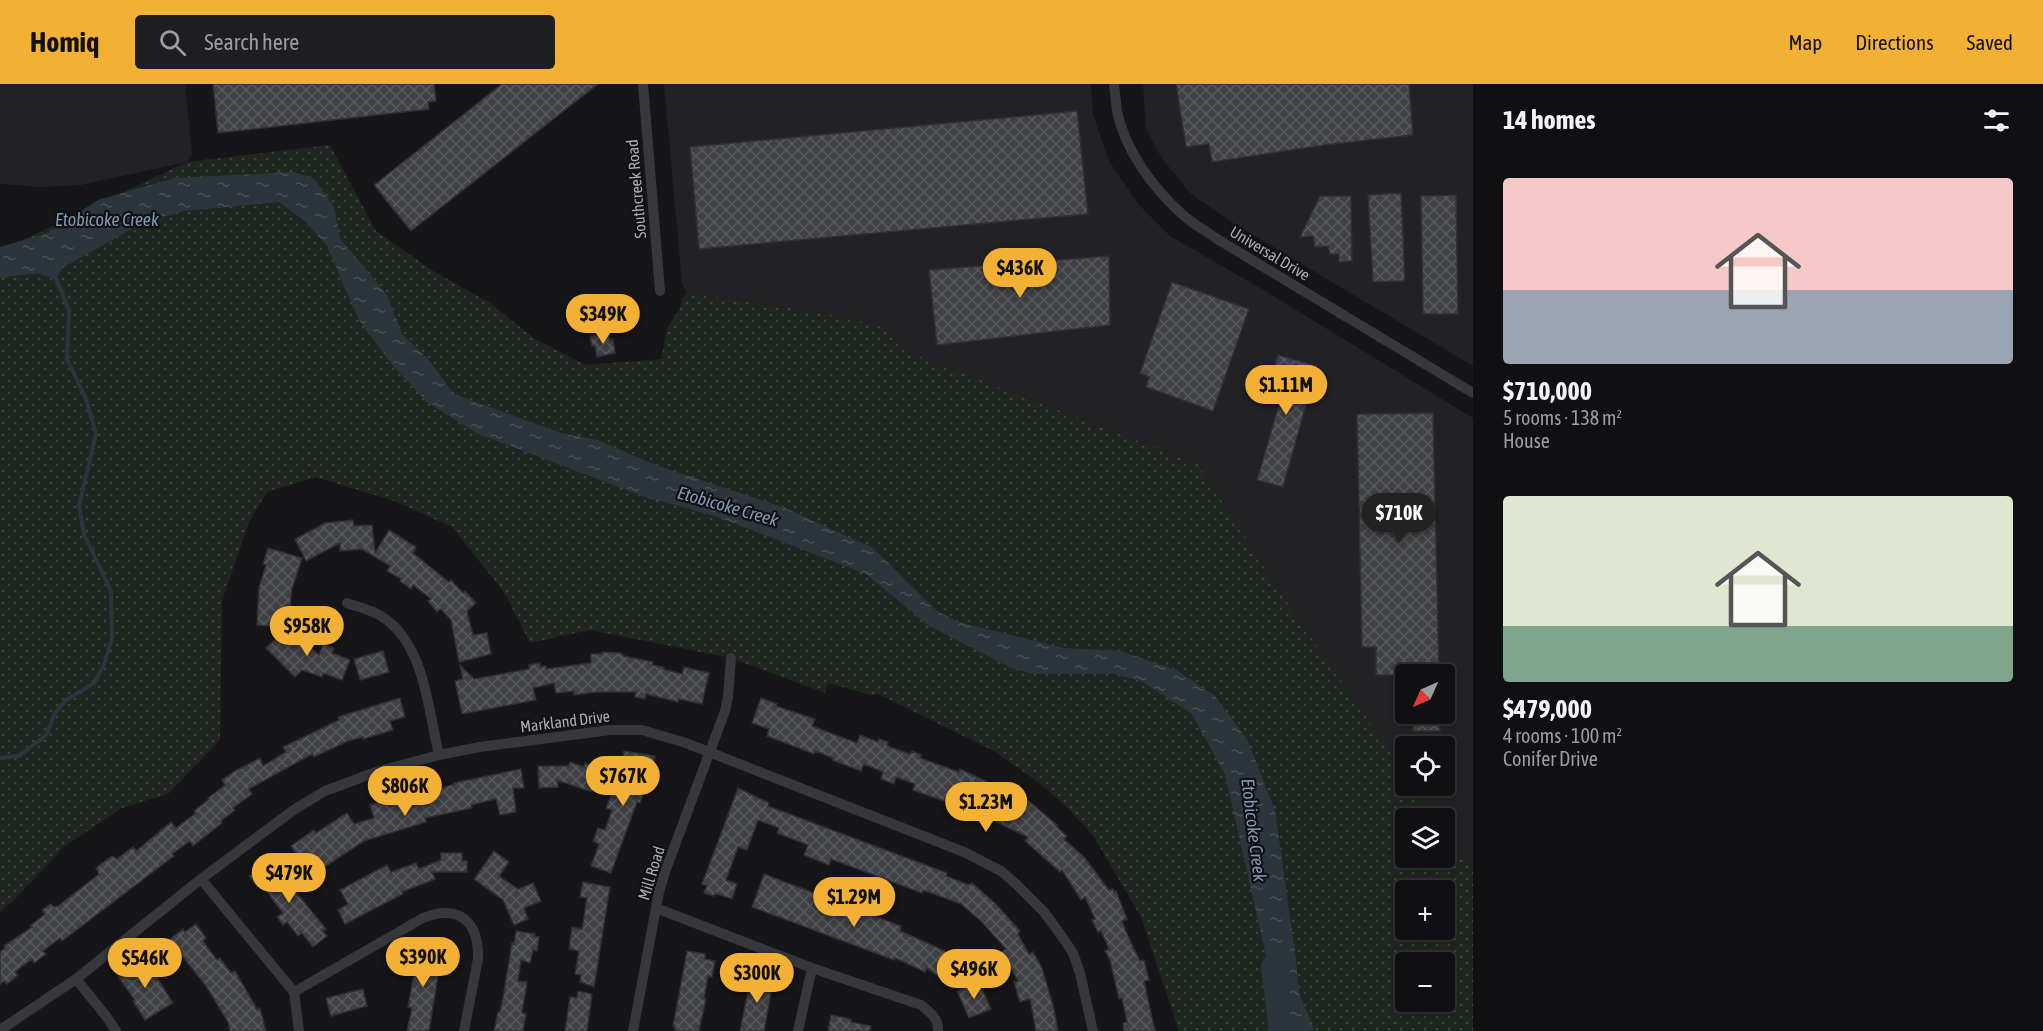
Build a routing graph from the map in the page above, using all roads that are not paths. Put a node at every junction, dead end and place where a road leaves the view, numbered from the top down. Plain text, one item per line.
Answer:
1 (643, 84) edge
2 (1114, 84) edge
3 (660, 291) dead end
4 (1473, 393) edge
5 (346, 603) dead end
6 (731, 658) dead end
7 (710, 753) junction
8 (439, 755) junction
9 (201, 879) junction
10 (656, 908) junction
11 (812, 968) junction
12 (76, 979) junction
13 (294, 992) junction
14 (0, 1030) edge
15 (116, 1031) edge
16 (299, 1031) edge
17 (464, 1031) edge
18 (633, 1031) edge
19 (798, 1031) edge
20 (938, 1031) edge
21 (1094, 1031) edge

1 - 3 street, Southcreek Road
2 - 4 street, Universal Drive
5 - 8 street
6 - 7 street, Mill Road
7 - 8 street, Markland Drive
7 - 10 street, Mill Road
7 - 21 street, Markland Drive
8 - 9 street, Markland Drive
9 - 12 street, Markland Drive
9 - 13 street
10 - 11 street
10 - 18 street, Mill Road
11 - 19 street
11 - 20 street
12 - 14 street, Markland Drive
12 - 15 street
13 - 16 street
13 - 17 street

